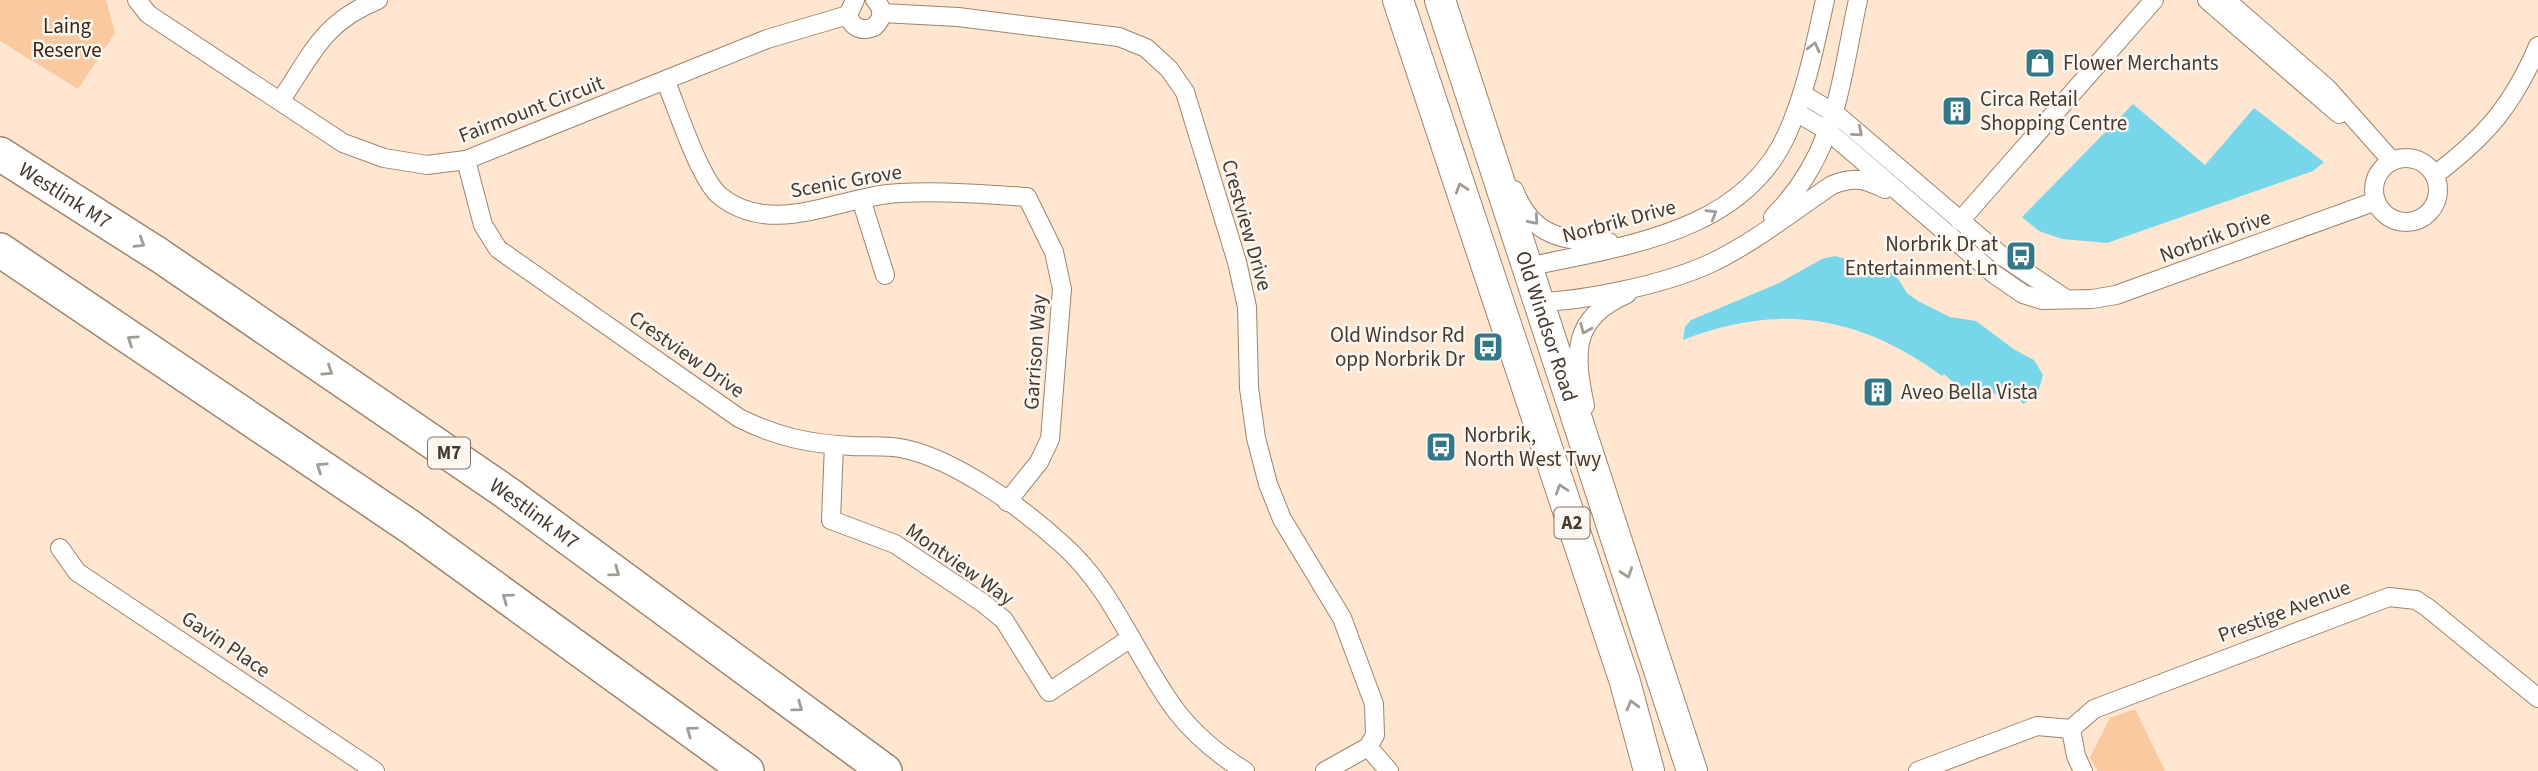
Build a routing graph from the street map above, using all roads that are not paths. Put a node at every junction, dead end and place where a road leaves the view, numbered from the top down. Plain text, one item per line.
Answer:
1 (137, 0) edge
2 (378, 0) edge
3 (1398, 0) edge
4 (1441, 0) edge
5 (1825, 0) edge
6 (1858, 0) edge
7 (2154, 0) edge
8 (2207, 0) edge
9 (2227, 0) edge
10 (879, 6) edge
11 (852, 7) edge
12 (2538, 46) edge
13 (666, 82) junction
14 (1802, 94) junction
15 (281, 100) junction
16 (1796, 112) junction
17 (1836, 114) junction
18 (2354, 122) junction
19 (1828, 131) junction
20 (0, 154) edge
21 (466, 160) junction
22 (2392, 161) junction
23 (2436, 174) junction
24 (1027, 197) joint
25 (861, 199) junction
26 (1908, 199) junction
27 (2376, 201) junction
28 (1960, 221) junction
29 (1752, 238) junction
30 (1649, 239) junction
31 (0, 250) edge
32 (1527, 267) junction
33 (885, 275) dead end
34 (1489, 277) junction
35 (1660, 281) junction
36 (2066, 299) junction
37 (1537, 302) junction
38 (834, 445) junction
39 (1007, 502) junction
40 (1606, 508) junction
41 (60, 548) dead end
42 (1131, 638) junction
43 (2538, 698) edge
44 (2071, 729) junction
45 (1368, 747) junction
46 (374, 771) edge
47 (747, 771) edge
48 (885, 771) edge
49 (1245, 771) edge
50 (1325, 771) edge
51 (1389, 771) edge
52 (1649, 771) edge
53 (1692, 771) edge
54 (1918, 771) edge
55 (2083, 771) edge

1 - 15 street, Fairmount Circuit
2 - 15 street
34 -> 3 highway, Old Windsor Road / A2
4 -> 30 street
4 - 32 highway, Old Windsor Road / A2
14 -> 5 street, Norbrik Drive
6 - 17 street, Norbrik Drive
7 - 28 street
8 - 18 street
9 - 18 street
10 - 11 street
10 - 45 street, Crestview Drive
11 - 13 street, Fairmount Circuit
12 - 23 street
13 - 21 street, Fairmount Circuit
13 - 25 street, Scenic Grove
14 - 16 street, Norbrik Drive
14 - 17 street
15 - 21 street, Fairmount Circuit
16 - 19 street, Norbrik Drive
30 -> 16 street, Norbrik Drive
17 - 19 street, Norbrik Drive
17 -> 28 street
18 - 22 street
19 - 26 street, Norbrik Drive
19 - 29 street, Norbrik Drive
20 -> 48 highway, Westlink M7 / M7
21 - 38 street, Crestview Drive
22 - 23 street
22 - 27 street
23 - 27 street
24 - 25 street, Scenic Grove
24 - 39 street, Garrison Way
25 - 33 street
26 - 29 street, Norbrik Drive
26 - 36 street, Norbrik Drive
27 - 36 street, Norbrik Drive
28 - 36 street
29 - 35 street, Norbrik Drive
30 - 32 street, Norbrik Drive
47 -> 31 highway
32 - 34 highway
32 - 37 highway, Old Windsor Road / A2
34 - 37 highway
52 -> 34 highway, Old Windsor Road / A2
35 - 37 street, Norbrik Drive
35 -> 40 street
37 - 40 highway, Old Windsor Road / A2
38 - 39 street, Crestview Drive
38 - 42 street, Montview Way
39 - 42 street, Crestview Drive
40 -> 53 highway, Old Windsor Road / A2
41 - 46 street, Gavin Place
42 - 49 street, Crestview Drive
43 - 44 street, Prestige Avenue
44 - 54 street
44 - 55 street
45 - 50 street
45 - 51 street

